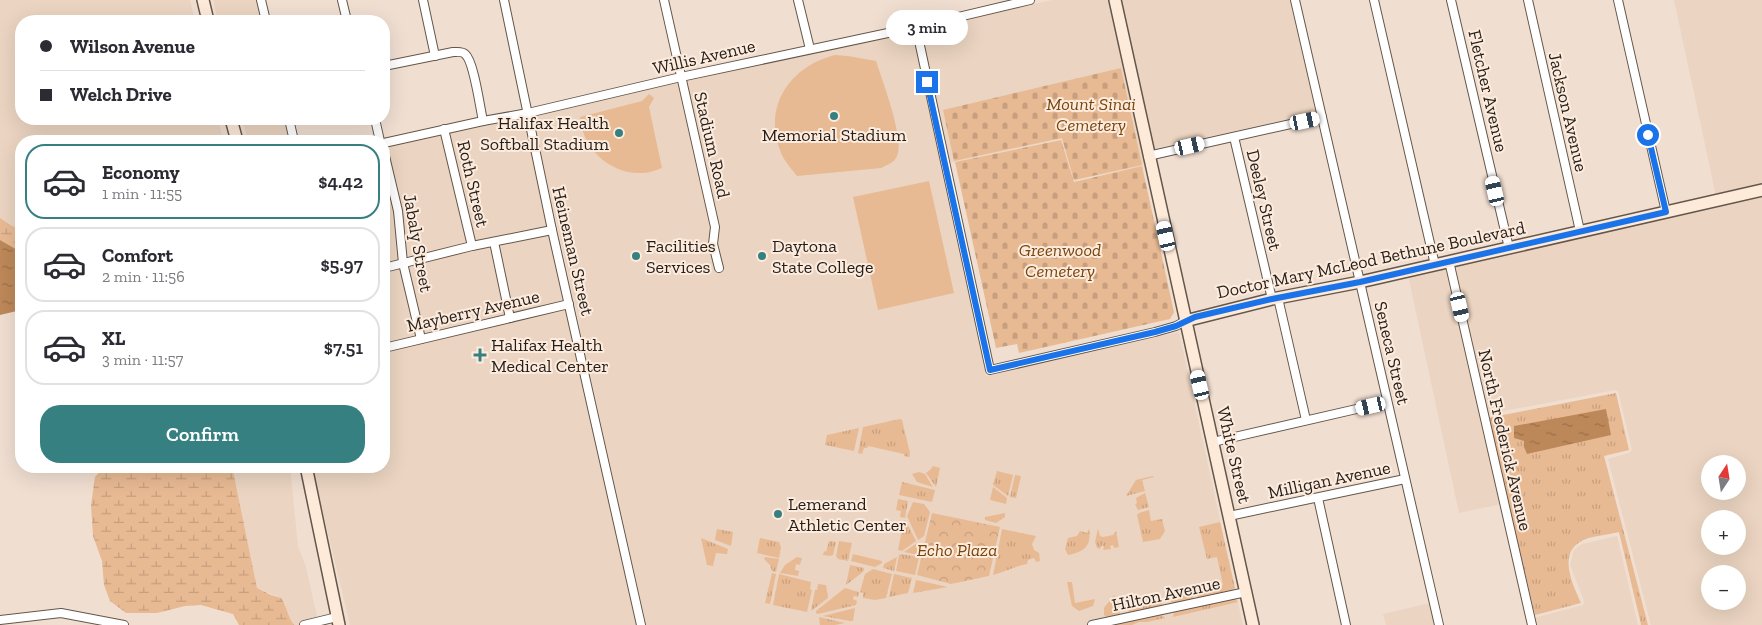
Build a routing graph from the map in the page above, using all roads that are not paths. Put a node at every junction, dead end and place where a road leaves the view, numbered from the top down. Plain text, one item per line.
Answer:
1 (203, 0) edge
2 (261, 0) edge
3 (342, 0) edge
4 (422, 0) edge
5 (504, 0) edge
6 (664, 0) edge
7 (798, 0) edge
8 (1030, 0) edge
9 (1114, 0) edge
10 (1295, 0) edge
11 (1374, 0) edge
12 (1451, 0) edge
13 (1528, 0) edge
14 (1618, 0) edge
15 (207, 15) edge
16 (265, 15) edge
17 (346, 15) edge
18 (916, 27) junction
19 (810, 49) junction
20 (435, 56) junction
21 (390, 65) edge
22 (681, 77) junction
23 (528, 113) junction
24 (1322, 118) junction
25 (483, 121) junction
26 (444, 130) junction
27 (1234, 137) junction
28 (390, 142) edge
29 (1148, 156) junction
30 (390, 177) edge
31 (1762, 190) edge
32 (1666, 212) junction
33 (552, 230) junction
34 (1580, 231) junction
35 (494, 242) junction
36 (472, 246) junction
37 (1508, 248) junction
38 (1450, 261) junction
39 (403, 263) junction
40 (1435, 265) junction
41 (390, 266) edge
42 (719, 268) dead end
43 (1360, 282) junction
44 (1275, 298) junction
45 (569, 304) junction
46 (510, 318) junction
47 (1185, 320) junction
48 (421, 339) junction
49 (390, 347) edge
50 (1387, 402) junction
51 (1306, 420) junction
52 (1213, 442) junction
53 (307, 473) edge
54 (1405, 479) junction
55 (1318, 498) junction
56 (1230, 516) junction
57 (1246, 592) junction
58 (0, 620) edge
59 (338, 621) edge
60 (124, 625) edge
61 (304, 625) edge
62 (641, 625) edge
63 (1092, 625) edge
64 (1253, 625) edge
65 (1346, 625) edge
66 (1439, 625) edge
67 (1532, 625) edge

1 - 15 street
2 - 16 street
3 - 17 street
4 - 20 street
5 - 23 street, Heineman Street
6 - 22 street, Stadium Road
7 - 19 street
8 - 18 street, Willis Avenue
9 - 29 street, White Street
10 - 24 street, Seneca Street
11 - 40 street
12 - 37 street, Fletcher Avenue
13 - 34 street, Jackson Avenue
14 - 32 street
18 - 19 street, Willis Avenue
18 - 47 street, Doctor Mary McLeod Bethune Boulevard
19 - 22 street, Willis Avenue
20 - 21 street
20 - 25 street
22 - 23 street, Willis Avenue
22 - 42 street, Stadium Road
23 - 25 street, Willis Avenue
23 - 33 street, Heineman Street
24 - 27 street
24 - 43 street, Seneca Street
25 - 26 street, Willis Avenue
26 - 28 street, Willis Avenue
26 - 36 street, Roth Street
27 - 29 street
27 - 44 street, Deeley Street
29 - 47 street, White Street
30 - 39 street, Jabaly Street
31 - 32 street, Doctor Mary McLeod Bethune Boulevard
32 - 34 street, Doctor Mary McLeod Bethune Boulevard
33 - 35 street
33 - 45 street, Heineman Street
34 - 37 street, Doctor Mary McLeod Bethune Boulevard
35 - 36 street
35 - 46 street, Roth Street
36 - 39 street
37 - 38 street, Doctor Mary McLeod Bethune Boulevard
38 - 40 street, Doctor Mary McLeod Bethune Boulevard
38 - 67 street, North Frederick Avenue
39 - 41 street
39 - 48 street, Jabaly Street
40 - 43 street, Doctor Mary McLeod Bethune Boulevard
43 - 44 street, Doctor Mary McLeod Bethune Boulevard
43 - 50 street, Seneca Street
44 - 47 street, Doctor Mary McLeod Bethune Boulevard
44 - 51 street, Deeley Street
45 - 46 street, Mayberry Avenue
45 - 62 street, Heineman Street
46 - 48 street, Mayberry Avenue
47 - 52 street, White Street
48 - 49 street, Mayberry Avenue
50 - 51 street
50 - 54 street, Seneca Street
51 - 52 street
52 - 56 street, White Street
53 - 59 street
54 - 55 street, Milligan Avenue
54 - 66 street, Seneca Street
55 - 56 street, Milligan Avenue
55 - 65 street
56 - 57 street, White Street
57 - 63 street, Hilton Avenue
57 - 64 street, White Street
58 - 60 street
59 - 61 street

